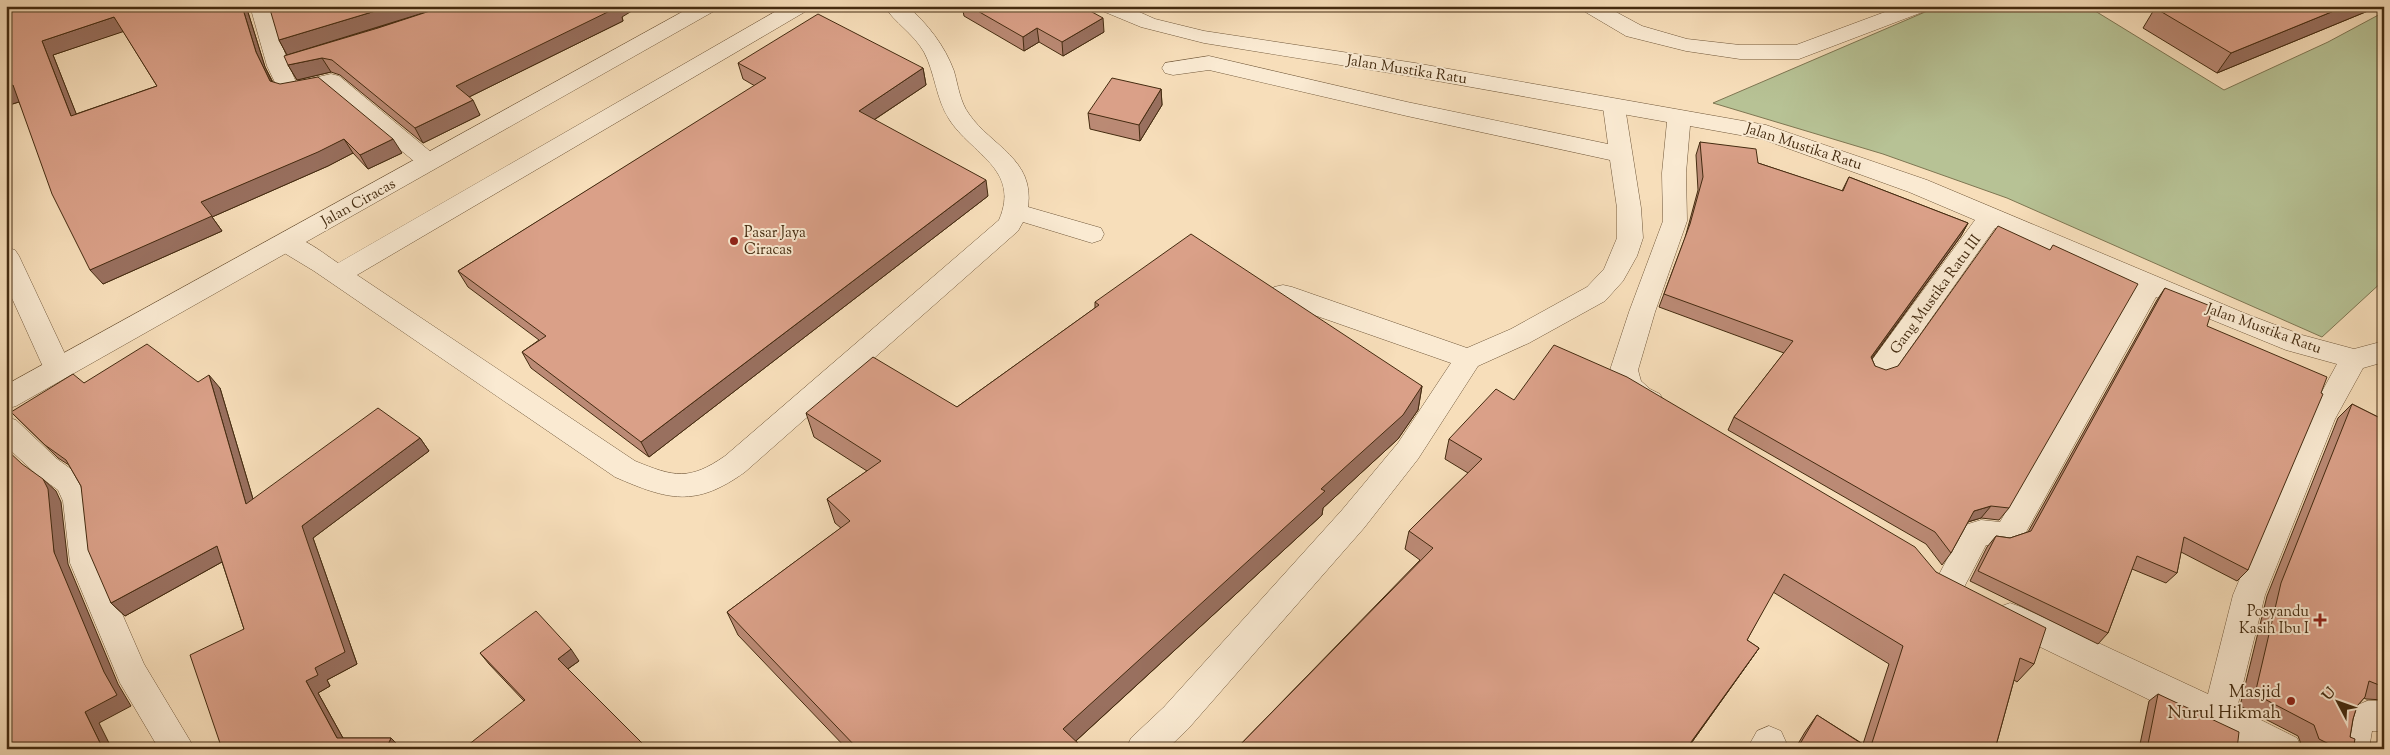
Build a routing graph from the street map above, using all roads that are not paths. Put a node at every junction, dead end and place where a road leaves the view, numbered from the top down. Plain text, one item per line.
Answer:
1 (708, 6) edge
2 (801, 6) edge
3 (894, 6) edge
4 (1108, 6) edge
5 (1589, 6) edge
6 (1921, 6) edge
7 (266, 9) edge
8 (1173, 68) dead end
9 (1614, 106) junction
10 (1679, 116) junction
11 (1619, 154) junction
12 (429, 162) junction
13 (1016, 212) junction
14 (1991, 216) junction
15 (1092, 234) dead end
16 (285, 242) junction
17 (6, 256) edge
18 (337, 275) junction
19 (2151, 283) junction
20 (1283, 294) edge
21 (2384, 350) edge
22 (1468, 359) junction
23 (2354, 359) junction
24 (58, 369) junction
25 (1878, 371) edge
26 (2332, 396) junction
27 (6, 398) edge
28 (2358, 409) edge
29 (1672, 413) edge
30 (6, 428) edge
31 (2219, 715) junction
32 (2384, 716) edge
33 (178, 749) edge
34 (1143, 749) edge
35 (2285, 749) edge
36 (2352, 749) edge

1 - 12 street, Jalan Ciracas
2 - 18 street
3 - 13 street
4 - 9 street, Jalan Mustika Ratu
5 - 6 street
7 - 12 street
8 - 11 street
9 - 10 street, Jalan Mustika Ratu
9 - 11 street
10 - 14 street, Jalan Mustika Ratu
10 - 29 street
11 - 22 street
12 - 16 street, Jalan Ciracas
13 - 15 street
13 - 18 street
14 - 19 street, Jalan Mustika Ratu
14 - 25 street, Gang Mustika Ratu III
16 - 18 street
16 - 24 street, Jalan Ciracas
17 - 24 street
19 - 23 street, Jalan Mustika Ratu
19 - 31 street
20 - 22 street
21 - 23 street, Jalan Mustika Ratu
22 - 34 street
23 - 26 street
24 - 27 street, Jalan Ciracas
26 - 28 street
26 - 31 street
30 - 33 street
31 - 35 street
32 - 36 street

